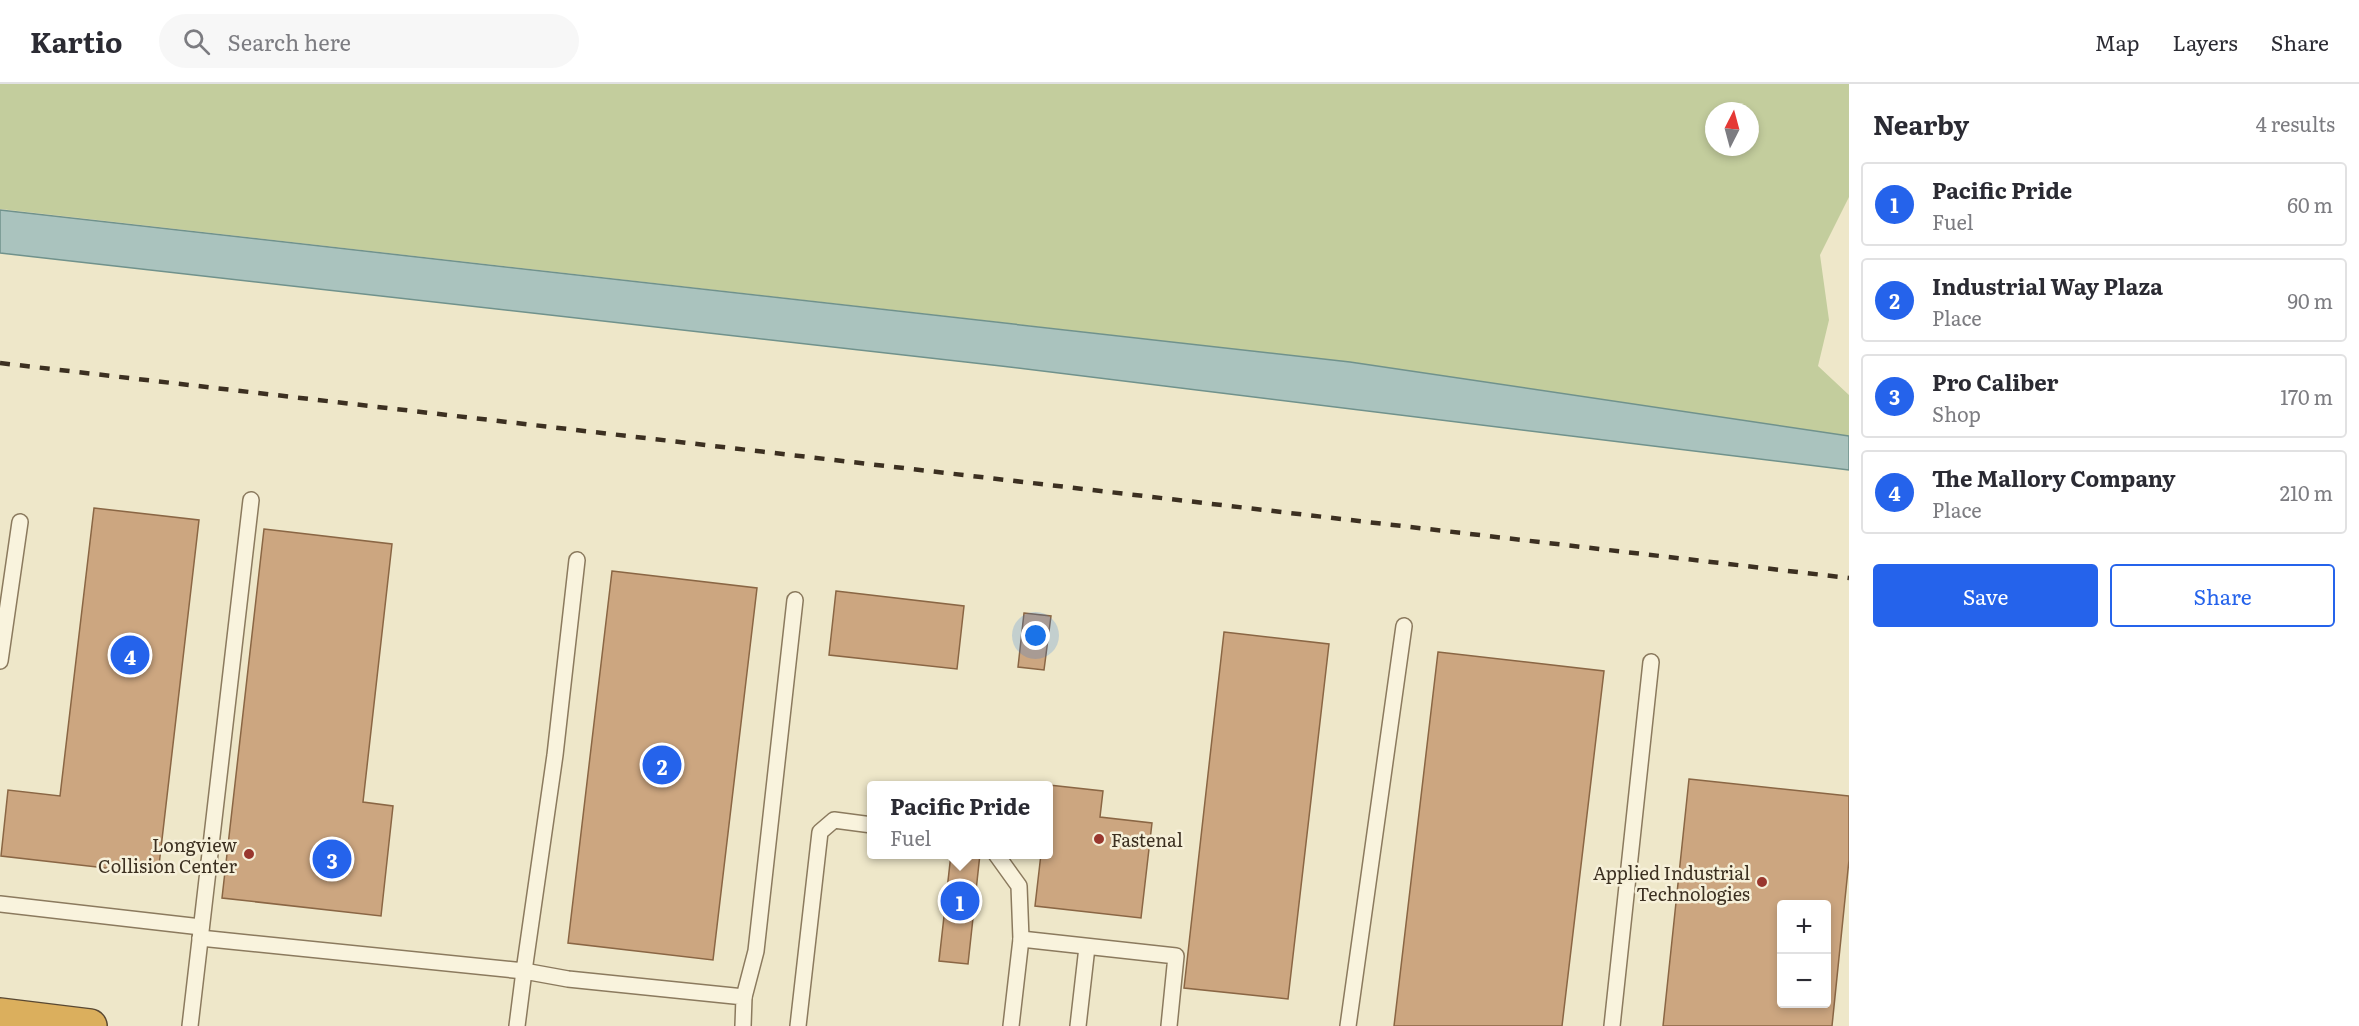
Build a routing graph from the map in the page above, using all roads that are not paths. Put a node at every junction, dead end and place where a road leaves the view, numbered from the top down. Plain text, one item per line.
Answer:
1 (251, 500) dead end
2 (20, 522) dead end
3 (577, 560) dead end
4 (795, 600) dead end
5 (1404, 626) dead end
6 (0, 661) edge
7 (1651, 662) dead end
8 (867, 824) edge
9 (999, 859) edge
10 (0, 904) edge
11 (201, 933) junction
12 (1021, 939) junction
13 (1087, 947) junction
14 (524, 971) junction
15 (744, 997) junction
16 (0, 1015) edge
17 (90, 1026) edge
18 (190, 1026) edge
19 (517, 1026) edge
20 (743, 1026) edge
21 (798, 1026) edge
22 (1011, 1026) edge
23 (1078, 1026) edge
24 (1170, 1026) edge
25 (1348, 1026) edge
26 (1612, 1026) edge

1 - 11 lane
2 - 6 lane
3 - 14 lane
4 - 15 lane
5 - 25 lane
7 - 26 lane
8 - 21 lane
9 - 12 lane
10 - 11 lane
11 - 14 lane
11 - 18 lane
12 - 13 lane
12 - 22 lane
13 - 23 lane
13 - 24 lane
14 - 15 lane
14 - 19 lane
15 - 20 lane
16 - 17 highway

